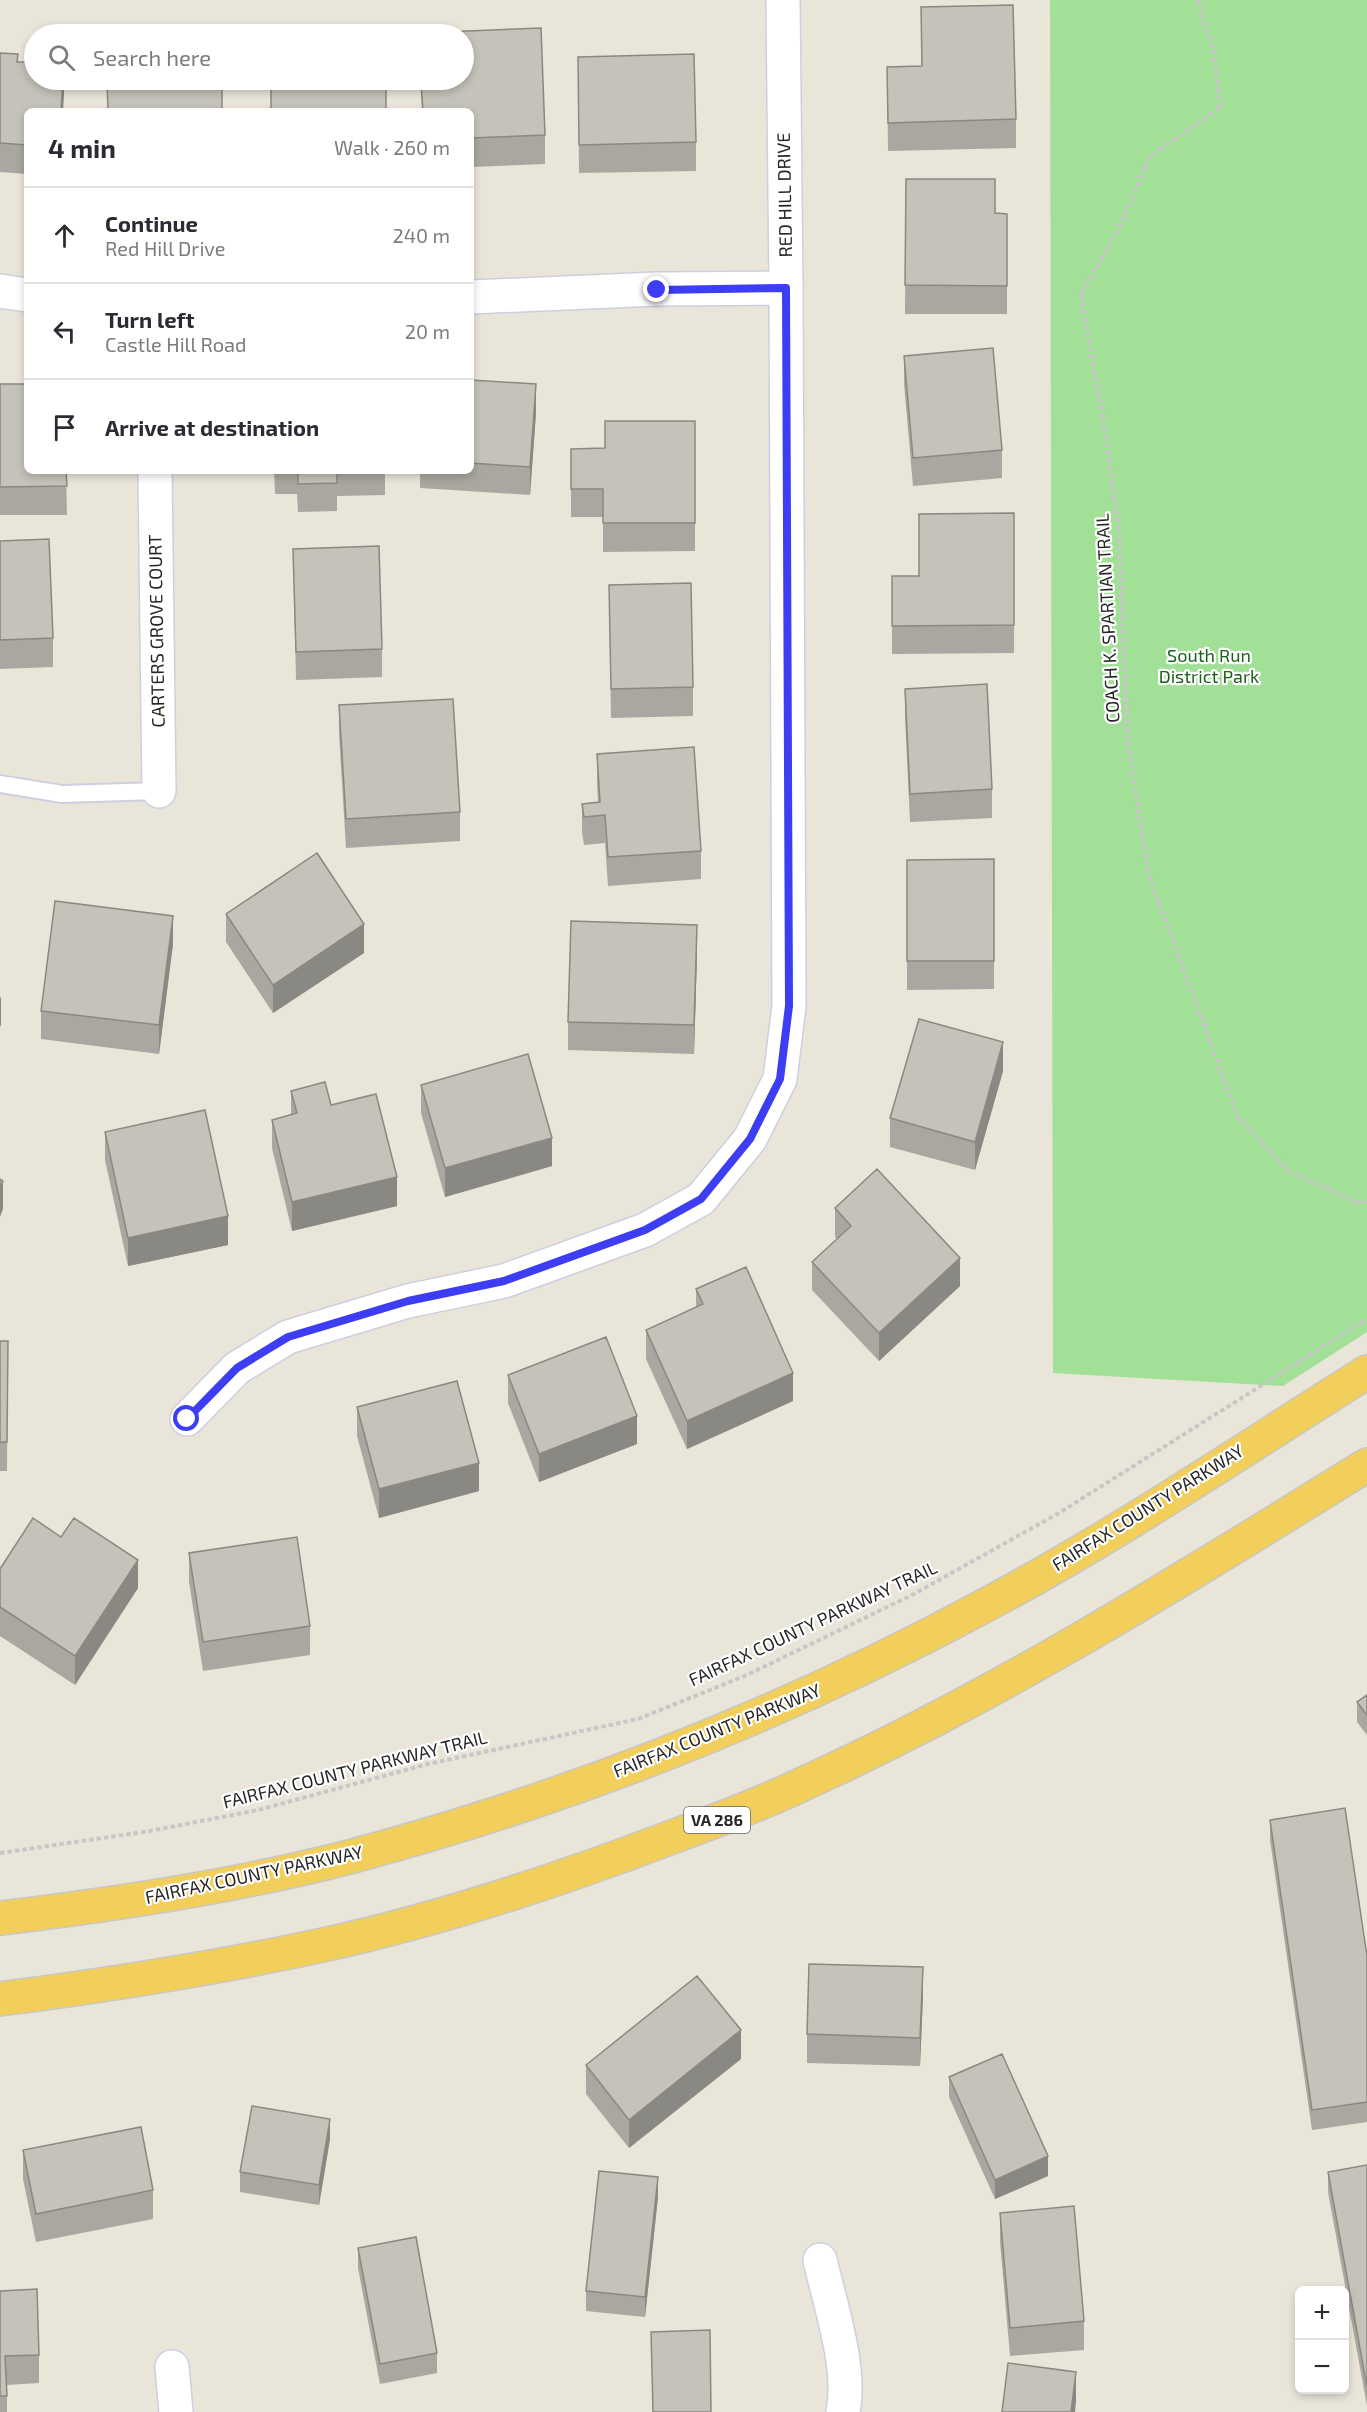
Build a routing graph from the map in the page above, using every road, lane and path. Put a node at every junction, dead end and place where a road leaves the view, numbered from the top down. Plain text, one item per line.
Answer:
1 (783, 0) edge
2 (1198, 0) edge
3 (786, 288) junction
4 (0, 291) edge
5 (24, 295) edge
6 (474, 297) edge
7 (156, 474) edge
8 (0, 784) edge
9 (159, 791) joint
10 (1367, 1201) edge
11 (1367, 1318) edge
12 (1367, 1372) edge
13 (187, 1419) dead end
14 (1367, 1465) edge
15 (0, 1853) edge
16 (0, 1918) edge
17 (0, 1999) edge
18 (820, 2260) dead end
19 (172, 2367) dead end
20 (176, 2412) edge
21 (843, 2412) edge

1 - 3 street, RED HILL DRIVE
2 - 10 path, COACH K. SPARTIAN TRAIL
3 - 6 street
3 - 13 street, RED HILL DRIVE
4 - 5 street
7 - 9 street, CARTERS GROVE COURT
8 - 9 lane
11 - 15 path, FAIRFAX COUNTY PARKWAY TRAIL
12 - 16 highway, FAIRFAX COUNTY PARKWAY
14 - 17 highway, VA 286
18 - 21 street
19 - 20 street

